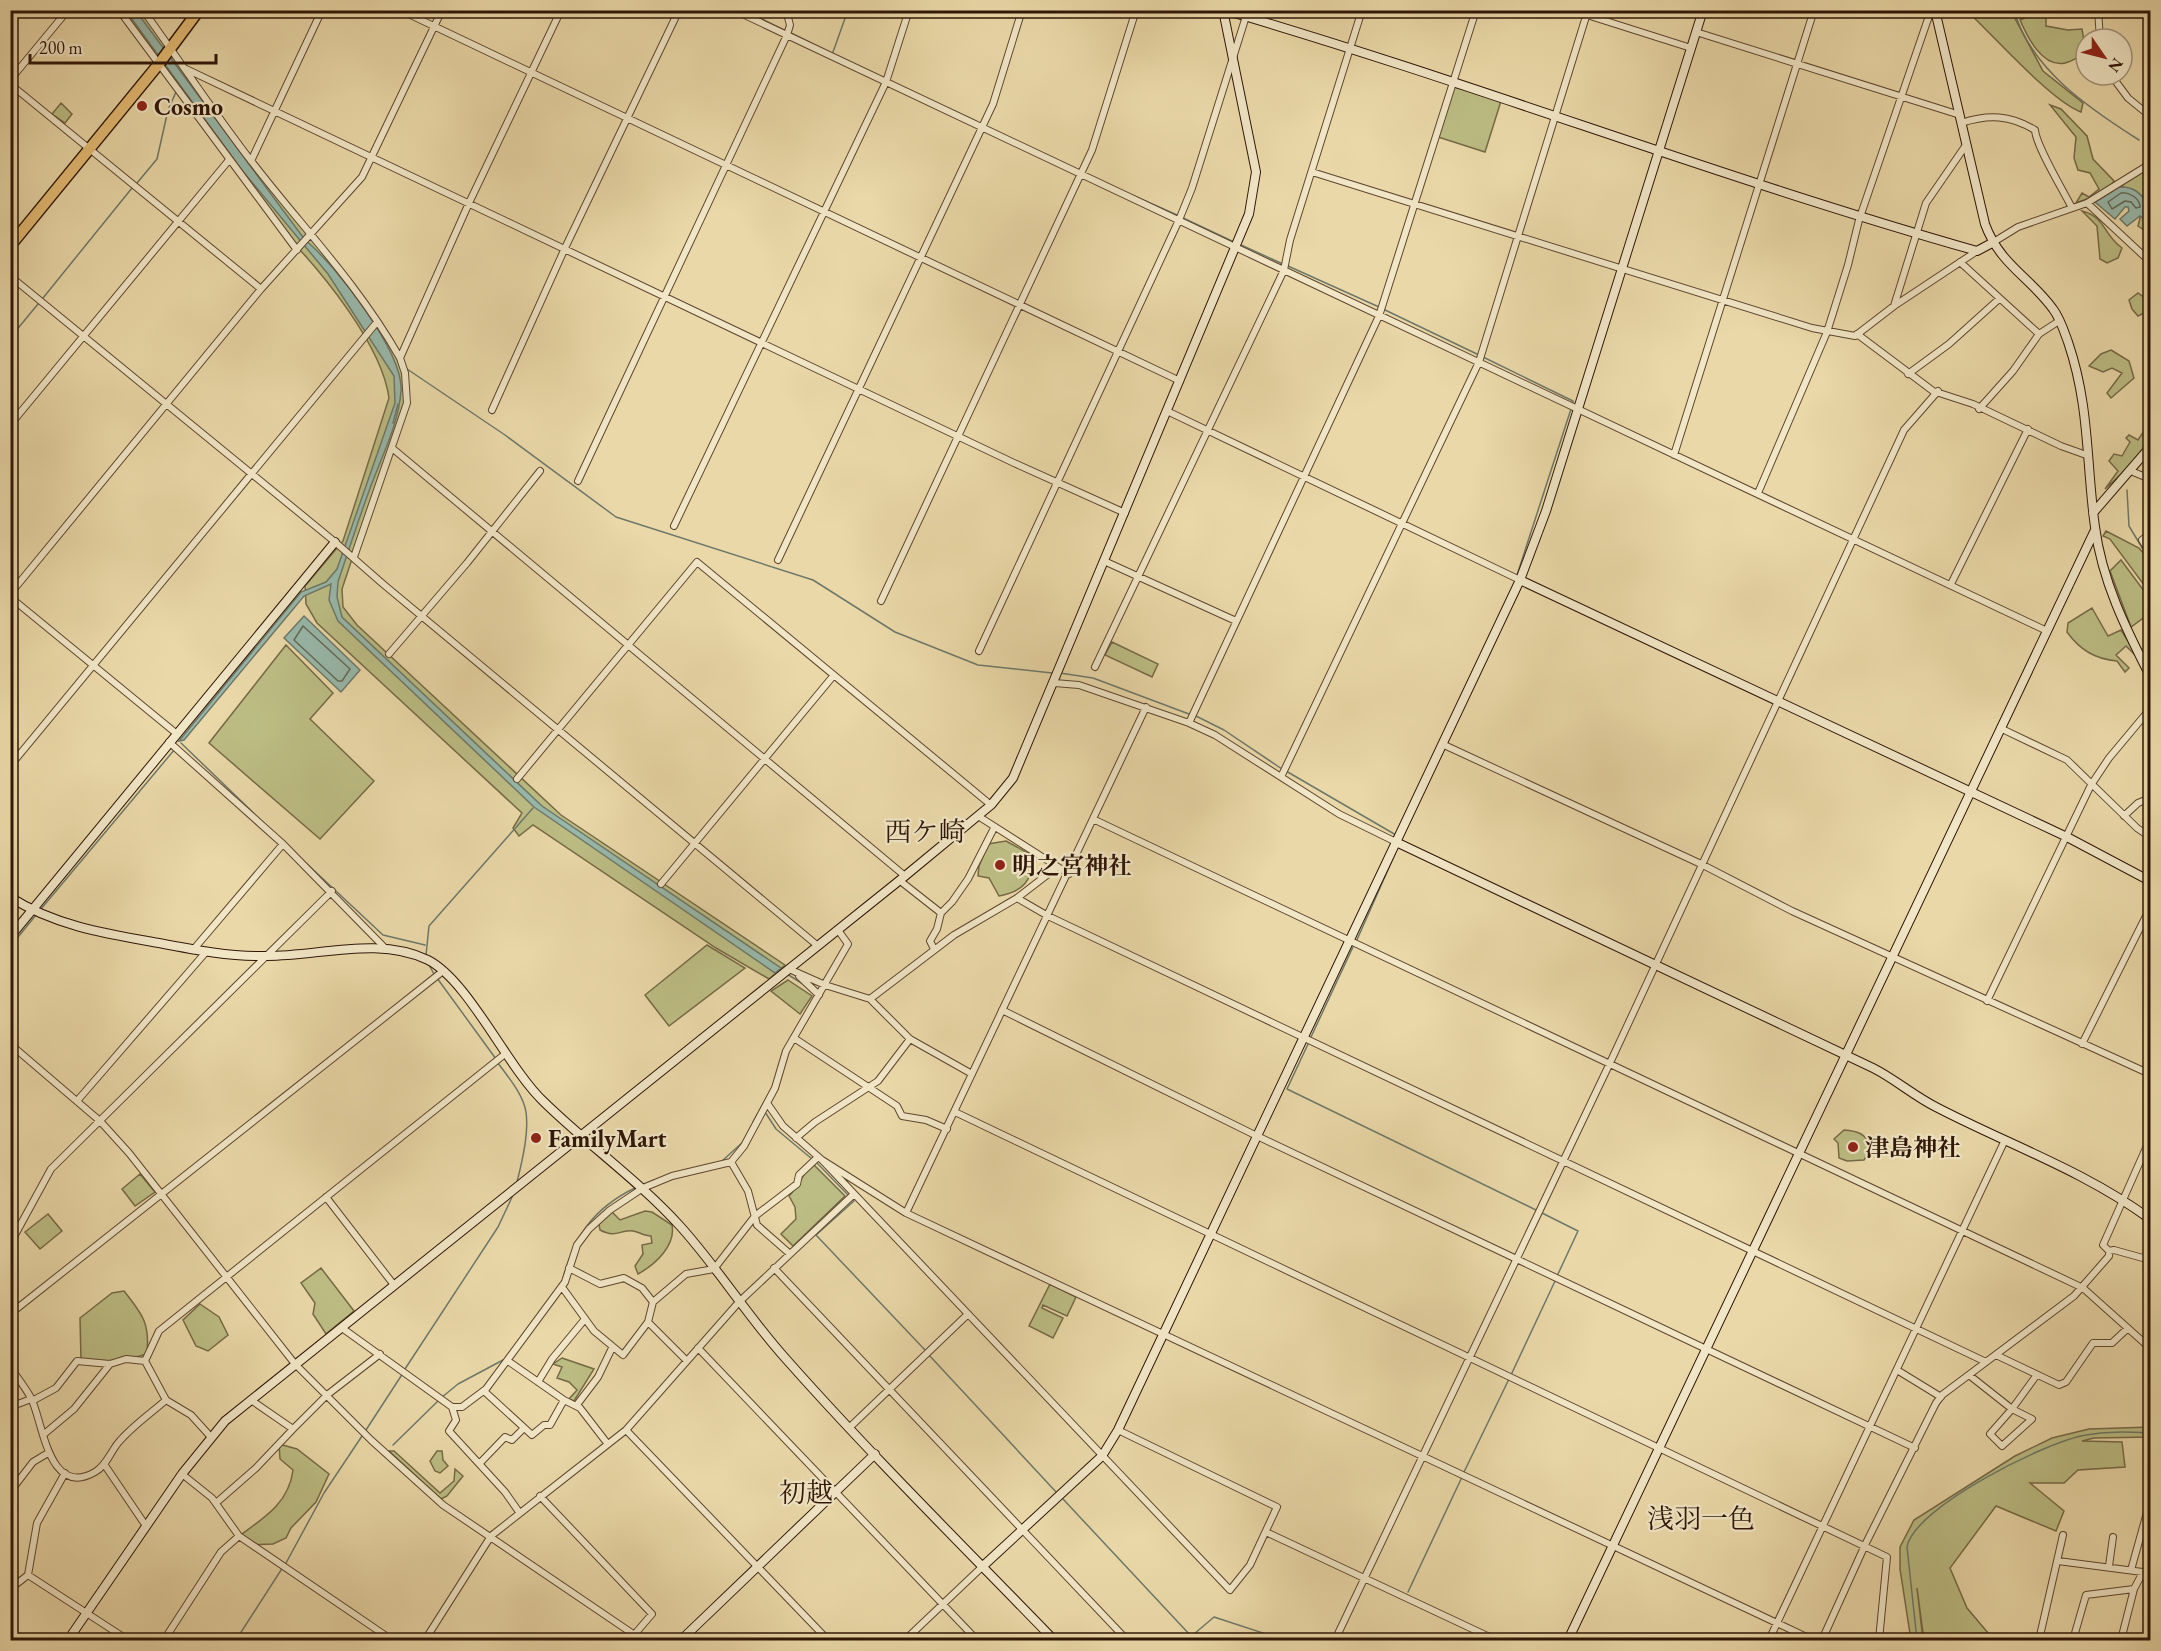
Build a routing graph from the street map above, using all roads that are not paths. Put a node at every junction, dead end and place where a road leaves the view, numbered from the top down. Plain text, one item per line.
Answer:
1 (57, 10) edge
2 (119, 10) edge
3 (143, 10) edge
4 (199, 10) edge
5 (322, 10) edge
6 (400, 10) edge
7 (442, 10) edge
8 (561, 10) edge
9 (679, 10) edge
10 (734, 10) edge
11 (786, 10) edge
12 (909, 10) edge
13 (1022, 10) edge
14 (1136, 10) edge
15 (1223, 10) edge
16 (1362, 10) edge
17 (1476, 10) edge
18 (1703, 10) edge
19 (1814, 10) edge
20 (1933, 10) edge
21 (2098, 10) edge
22 (66, 13) edge
23 (1588, 13) edge
24 (1247, 14) edge
25 (434, 27) junction
26 (2099, 27) edge
27 (1696, 32) junction
28 (787, 35) junction
29 (1691, 48) junction
30 (171, 49) junction
31 (1350, 50) junction
32 (1234, 57) junction
33 (1797, 63) junction
34 (158, 65) junction
35 (184, 68) junction
36 (531, 73) junction
37 (10, 82) edge
38 (886, 82) junction
39 (1453, 83) junction
40 (2120, 87) edge
41 (1900, 97) junction
42 (276, 109) junction
43 (1557, 116) junction
44 (2151, 116) edge
45 (628, 119) junction
46 (1961, 119) junction
47 (982, 127) junction
48 (1966, 145) junction
49 (90, 149) junction
50 (1659, 151) junction
51 (373, 157) junction
52 (230, 160) junction
53 (251, 161) junction
54 (2151, 164) edge
55 (726, 167) junction
56 (1312, 172) junction
57 (1081, 174) junction
58 (1759, 183) junction
59 (1415, 202) junction
60 (469, 203) junction
61 (2086, 203) junction
62 (2072, 208) junction
63 (823, 212) junction
64 (1861, 216) junction
65 (1179, 220) junction
66 (178, 222) junction
67 (1915, 234) junction
68 (310, 235) junction
69 (1519, 236) junction
70 (1992, 243) junction
71 (10, 246) edge
72 (1236, 247) junction
73 (565, 248) junction
74 (297, 250) junction
75 (1977, 251) junction
76 (2145, 257) dead end
77 (921, 258) junction
78 (1960, 262) junction
79 (1622, 268) junction
80 (1284, 270) junction
81 (10, 276) edge
82 (261, 289) junction
83 (664, 295) junction
84 (1999, 299) junction
85 (1723, 300) junction
86 (1019, 305) junction
87 (1894, 306) junction
88 (1379, 316) junction
89 (2059, 321) junction
90 (377, 322) junction
91 (1827, 332) junction
92 (1857, 334) junction
93 (2039, 334) junction
94 (83, 337) junction
95 (761, 341) junction
96 (1117, 351) junction
97 (400, 358) junction
98 (1479, 362) junction
99 (1908, 374) junction
100 (1180, 381) junction
101 (860, 388) junction
102 (1938, 392) junction
103 (168, 405) junction
104 (1980, 409) junction
105 (492, 410) dead end
106 (1577, 410) junction
107 (1167, 411) junction
108 (10, 426) edge
109 (1209, 429) junction
110 (2028, 429) junction
111 (957, 436) junction
112 (2151, 447) edge
113 (392, 448) junction
114 (1674, 455) junction
115 (2089, 456) junction
116 (540, 471) dead end
117 (2131, 471) junction
118 (253, 474) junction
119 (1304, 477) junction
120 (2151, 479) edge
121 (578, 481) dead end
122 (1055, 483) junction
123 (1758, 493) junction
124 (1125, 513) junction
125 (2093, 513) junction
126 (1402, 524) junction
127 (674, 526) dead end
128 (2095, 530) junction
129 (492, 531) junction
130 (2151, 534) edge
131 (1853, 538) junction
132 (337, 543) junction
133 (2151, 553) edge
134 (353, 556) junction
135 (778, 560) dead end
136 (1104, 561) junction
137 (1139, 576) junction
138 (1520, 580) junction
139 (1951, 584) junction
140 (10, 596) edge
141 (881, 601) dead end
142 (421, 615) junction
143 (1236, 621) junction
144 (2047, 631) junction
145 (628, 645) junction
146 (979, 651) dead end
147 (389, 654) dead end
148 (93, 666) junction
149 (1095, 667) dead end
150 (834, 675) junction
151 (2151, 676) edge
152 (1054, 683) junction
153 (1779, 700) junction
154 (1146, 708) junction
155 (2151, 709) edge
156 (1189, 723) junction
157 (2000, 728) junction
158 (558, 729) junction
159 (177, 734) junction
160 (169, 742) junction
161 (1442, 744) junction
162 (765, 757) junction
163 (10, 766) edge
164 (1281, 777) junction
165 (517, 779) dead end
166 (2091, 785) junction
167 (1970, 792) junction
168 (2151, 798) edge
169 (991, 805) junction
170 (978, 816) junction
171 (2124, 816) junction
172 (1095, 820) junction
173 (994, 828) junction
174 (2067, 837) junction
175 (2151, 837) edge
176 (1396, 842) junction
177 (694, 843) junction
178 (283, 844) junction
179 (1701, 864) junction
180 (1056, 868) junction
181 (1069, 874) junction
182 (902, 878) junction
183 (2151, 880) edge
184 (661, 884) dead end
185 (332, 891) junction
186 (10, 897) edge
187 (1017, 898) junction
188 (2151, 908) edge
189 (32, 911) junction
190 (941, 913) junction
191 (1048, 916) junction
192 (838, 930) junction
193 (10, 937) edge
194 (1349, 941) junction
195 (819, 946) junction
196 (386, 948) junction
197 (934, 949) junction
198 (193, 950) junction
199 (206, 952) junction
200 (1893, 956) junction
201 (264, 957) junction
202 (1654, 964) junction
203 (792, 970) junction
204 (442, 971) junction
205 (825, 985) junction
206 (819, 995) junction
207 (870, 999) junction
208 (1987, 1001) junction
209 (1002, 1010) junction
210 (794, 1038) junction
211 (910, 1039) junction
212 (1303, 1039) junction
213 (10, 1044) edge
214 (2082, 1044) junction
215 (505, 1054) junction
216 (1846, 1055) junction
217 (1609, 1065) junction
218 (972, 1074) junction
219 (2151, 1074) edge
220 (867, 1088) junction
221 (77, 1101) junction
222 (767, 1103) junction
223 (955, 1112) junction
224 (100, 1120) junction
225 (947, 1129) junction
226 (582, 1134) junction
227 (1257, 1136) junction
228 (796, 1138) junction
229 (2151, 1139) edge
230 (2005, 1140) junction
231 (1798, 1153) junction
232 (820, 1158) junction
233 (731, 1162) junction
234 (1562, 1162) junction
235 (643, 1188) junction
236 (162, 1194) junction
237 (854, 1194) junction
238 (326, 1197) junction
239 (2122, 1199) junction
240 (906, 1213) junction
241 (755, 1216) junction
242 (2151, 1220) edge
243 (1962, 1231) junction
244 (1211, 1234) junction
245 (10, 1244) edge
246 (2109, 1251) junction
247 (1752, 1252) junction
248 (790, 1254) junction
249 (1516, 1259) junction
250 (2151, 1260) edge
251 (569, 1268) junction
252 (774, 1268) junction
253 (714, 1269) junction
254 (225, 1276) junction
255 (394, 1286) junction
256 (562, 1287) junction
257 (2083, 1288) junction
258 (653, 1302) junction
259 (739, 1302) junction
260 (10, 1314) edge
261 (967, 1315) junction
262 (585, 1319) junction
263 (648, 1322) junction
264 (342, 1328) junction
265 (2128, 1328) junction
266 (1916, 1330) junction
267 (1163, 1333) junction
268 (612, 1347) junction
269 (698, 1348) junction
270 (2151, 1348) edge
271 (1706, 1350) junction
272 (380, 1354) junction
273 (1996, 1355) junction
274 (1469, 1358) junction
275 (145, 1361) junction
276 (508, 1361) junction
277 (687, 1361) junction
278 (1986, 1362) junction
279 (110, 1364) junction
280 (295, 1364) junction
281 (10, 1366) edge
282 (1897, 1370) junction
283 (1969, 1375) junction
284 (2036, 1376) junction
285 (538, 1382) junction
286 (890, 1389) junction
287 (484, 1391) junction
288 (327, 1395) junction
289 (1941, 1398) junction
290 (32, 1400) junction
291 (166, 1400) junction
292 (251, 1400) junction
293 (564, 1400) junction
294 (576, 1406) junction
295 (10, 1407) edge
296 (452, 1407) junction
297 (2012, 1409) junction
298 (850, 1427) junction
299 (1870, 1427) junction
300 (524, 1428) junction
301 (293, 1429) junction
302 (626, 1430) junction
303 (1118, 1430) junction
304 (43, 1436) junction
305 (210, 1436) junction
306 (607, 1443) junction
307 (1660, 1448) junction
308 (1915, 1448) junction
309 (48, 1454) junction
310 (875, 1454) junction
311 (1422, 1455) junction
312 (1102, 1456) junction
313 (480, 1463) junction
314 (104, 1464) junction
315 (65, 1473) junction
316 (182, 1474) junction
317 (10, 1492) edge
318 (836, 1492) junction
319 (540, 1496) junction
320 (2151, 1502) edge
321 (216, 1503) junction
322 (519, 1512) junction
323 (146, 1526) junction
324 (1824, 1526) junction
325 (1022, 1529) junction
326 (1266, 1532) junction
327 (2063, 1535) dead end
328 (239, 1536) junction
329 (491, 1536) junction
330 (2114, 1537) dead end
331 (1865, 1545) junction
332 (1613, 1547) junction
333 (2058, 1561) junction
334 (2109, 1566) junction
335 (982, 1567) junction
336 (757, 1568) junction
337 (2131, 1570) junction
338 (2147, 1572) edge
339 (28, 1575) junction
340 (1365, 1577) junction
341 (10, 1589) edge
342 (2134, 1589) junction
343 (943, 1604) junction
344 (86, 1613) junction
345 (1777, 1623) junction
346 (634, 1635) junction
347 (68, 1641) edge
348 (128, 1641) edge
349 (164, 1641) edge
350 (392, 1641) edge
351 (425, 1641) edge
352 (642, 1641) edge
353 (681, 1641) edge
354 (828, 1641) edge
355 (905, 1641) edge
356 (977, 1641) edge
357 (1054, 1641) edge
358 (1127, 1641) edge
359 (1335, 1641) edge
360 (1496, 1641) edge
361 (1568, 1641) edge
362 (1769, 1641) edge
363 (1813, 1641) edge
364 (1822, 1641) edge
365 (1879, 1641) edge
366 (2039, 1641) edge
367 (2073, 1641) edge
368 (2121, 1641) edge

1 - 22 street
2 - 34 street
3 - 30 street
4 - 30 highway
5 - 42 street
6 - 25 street
7 - 25 street
8 - 36 street
9 - 45 street
10 - 28 street
11 - 28 street
12 - 38 street
13 - 47 street
14 - 57 street
15 - 24 street
15 - 32 street
16 - 31 street
17 - 39 street
18 - 27 street
19 - 33 street
20 - 41 street
20 - 46 street
21 - 26 street
22 - 37 street
23 - 29 street
23 - 43 street
24 - 31 street
24 - 32 street
25 - 36 street
25 - 51 street
27 - 29 street
27 - 33 street
28 - 38 street
28 - 55 street
29 - 50 street
30 - 34 highway
30 - 35 street
31 - 39 street
31 - 56 street
32 - 65 street
32 - 72 street
33 - 41 street
33 - 58 street
34 - 49 highway
34 - 52 street
35 - 42 street
35 - 53 street
36 - 45 street
36 - 60 street
37 - 49 street
38 - 47 street
38 - 63 street
39 - 43 street
39 - 59 street
40 - 44 street
41 - 46 street
41 - 64 street
42 - 51 street
42 - 53 street
43 - 50 street
43 - 69 street
45 - 55 street
45 - 73 street
46 - 48 street
46 - 62 street
47 - 57 street
47 - 77 street
48 - 67 street
48 - 70 street
49 - 66 street
49 - 71 highway
50 - 58 street
50 - 79 street
51 - 60 street
51 - 68 street
52 - 66 street
52 - 74 street
53 - 68 street
54 - 61 street
55 - 63 street
55 - 83 street
56 - 59 street
56 - 80 street
57 - 65 street
57 - 86 street
58 - 64 street
58 - 85 street
59 - 69 street
59 - 88 street
60 - 73 street
60 - 97 street
61 - 62 street
61 - 76 street
62 - 70 street
63 - 77 street
63 - 95 street
64 - 67 street
64 - 91 street
65 - 72 street
65 - 96 street
66 - 82 street
66 - 94 street
67 - 75 street
67 - 87 street
68 - 74 street
68 - 90 street
69 - 79 street
69 - 98 street
70 - 75 street
70 - 89 street
72 - 80 street
72 - 100 street
73 - 83 street
73 - 105 street
74 - 82 street
75 - 78 street
77 - 86 street
77 - 101 street
78 - 84 street
78 - 87 street
79 - 85 street
79 - 106 street
80 - 88 street
80 - 109 street
81 - 94 street
82 - 103 street
83 - 95 street
83 - 121 street
84 - 93 street
84 - 99 street
85 - 91 street
85 - 114 street
86 - 96 street
86 - 111 street
87 - 92 street
88 - 98 street
88 - 119 street
89 - 93 street
89 - 115 street
90 - 97 street
90 - 118 street
91 - 92 street
91 - 123 street
92 - 99 street
93 - 104 street
94 - 103 street
94 - 108 street
95 - 101 street
95 - 127 street
96 - 100 street
96 - 122 street
97 - 113 street
98 - 106 street
98 - 126 street
99 - 102 street
100 - 107 street
101 - 111 street
101 - 135 street
102 - 104 street
102 - 131 street
103 - 118 street
103 - 140 street
104 - 110 street
106 - 114 street
106 - 138 street
107 - 109 street
107 - 124 street
109 - 119 street
109 - 137 street
110 - 115 street
110 - 139 street
111 - 122 street
111 - 141 street
112 - 117 street
113 - 129 street
113 - 134 street
114 - 123 street
115 - 125 street
116 - 129 street
117 - 120 street
117 - 125 street
118 - 132 street
118 - 148 street
119 - 126 street
119 - 143 street
122 - 124 street
122 - 146 street
123 - 131 street
124 - 136 street
125 - 128 street
126 - 138 street
126 - 164 street
128 - 144 street
128 - 151 street
129 - 142 street
129 - 145 street
130 - 133 street
131 - 139 street
131 - 153 street
132 - 134 street
132 - 159 street
134 - 142 street
136 - 137 street
136 - 152 street
137 - 143 street
137 - 149 street
138 - 153 street
138 - 161 street
139 - 144 street
140 - 148 street
142 - 147 street
142 - 158 street
143 - 156 street
144 - 157 street
145 - 150 street
145 - 158 street
145 - 162 street
148 - 159 street
148 - 163 street
150 - 162 street
150 - 169 street
152 - 154 street
152 - 169 street
153 - 167 street
153 - 179 street
154 - 156 street
154 - 172 street
155 - 166 street
156 - 164 street
157 - 166 street
157 - 167 street
158 - 165 street
158 - 177 street
159 - 160 street
160 - 178 street
160 - 189 street
161 - 176 street
161 - 179 street
162 - 177 street
162 - 182 street
164 - 176 street
166 - 171 street
166 - 174 street
167 - 174 street
167 - 200 street
168 - 171 street
169 - 170 street
170 - 173 street
170 - 182 street
171 - 175 street
172 - 181 street
172 - 194 street
173 - 180 street
173 - 190 street
174 - 183 street
174 - 208 street
176 - 194 street
176 - 202 street
177 - 184 street
177 - 195 street
178 - 185 street
178 - 198 street
179 - 200 street
179 - 202 street
180 - 181 street
180 - 187 street
181 - 191 street
182 - 190 street
182 - 192 street
185 - 196 street
185 - 201 street
186 - 189 street
187 - 191 street
187 - 197 street
188 - 214 street
189 - 193 street
189 - 198 street
190 - 197 street
191 - 209 street
191 - 212 street
192 - 195 street
192 - 205 street
194 - 212 street
194 - 217 street
195 - 203 street
196 - 201 street
196 - 204 street
197 - 207 street
198 - 199 street
199 - 201 street
199 - 221 street
200 - 208 street
200 - 216 street
201 - 224 street
202 - 216 street
202 - 217 street
203 - 205 street
203 - 206 street
203 - 226 street
204 - 215 street
204 - 236 street
205 - 206 street
205 - 207 street
206 - 210 street
207 - 211 street
208 - 214 street
209 - 218 street
209 - 227 street
210 - 220 street
210 - 222 street
211 - 218 street
211 - 220 street
212 - 227 street
212 - 234 street
213 - 221 street
214 - 219 street
215 - 226 street
215 - 238 street
216 - 230 street
216 - 231 street
217 - 231 street
217 - 234 street
218 - 223 street
220 - 225 street
220 - 228 street
221 - 224 street
222 - 228 street
222 - 233 street
223 - 225 street
223 - 244 street
224 - 236 street
224 - 245 street
225 - 240 street
226 - 235 street
226 - 255 street
227 - 244 street
227 - 249 street
228 - 232 street
229 - 239 street
230 - 239 street
230 - 243 street
231 - 243 street
231 - 247 street
232 - 237 street
232 - 240 street
232 - 241 street
233 - 235 street
233 - 241 street
234 - 247 street
234 - 249 street
235 - 251 street
235 - 253 street
236 - 254 street
236 - 260 street
237 - 248 street
237 - 261 street
238 - 254 street
238 - 255 street
239 - 242 street
239 - 246 street
240 - 267 street
241 - 248 street
241 - 253 street
243 - 257 street
243 - 266 street
244 - 267 street
244 - 274 street
246 - 250 street
246 - 257 street
247 - 266 street
247 - 271 street
248 - 252 street
249 - 271 street
249 - 274 street
251 - 256 street
251 - 258 street
252 - 259 street
252 - 286 street
253 - 258 street
253 - 259 street
254 - 275 street
254 - 280 street
255 - 264 street
256 - 262 street
256 - 276 street
257 - 265 street
257 - 273 street
258 - 263 street
259 - 269 street
259 - 298 street
261 - 286 street
261 - 312 street
262 - 268 street
262 - 285 street
263 - 268 street
263 - 277 street
264 - 272 street
264 - 280 street
265 - 270 street
265 - 284 street
266 - 278 street
266 - 282 street
267 - 303 street
267 - 311 street
268 - 294 street
269 - 277 street
269 - 318 street
271 - 299 street
271 - 307 street
272 - 288 street
272 - 296 street
273 - 278 street
273 - 284 street
274 - 307 street
274 - 311 street
275 - 279 street
275 - 291 street
276 - 285 street
276 - 287 street
277 - 302 street
278 - 283 street
279 - 290 street
279 - 304 street
280 - 288 street
280 - 292 street
281 - 290 street
282 - 289 street
282 - 299 street
283 - 289 street
283 - 297 street
284 - 297 street
285 - 293 street
286 - 298 street
286 - 325 street
287 - 296 street
287 - 300 street
288 - 301 street
288 - 329 street
289 - 308 street
290 - 295 street
290 - 304 street
291 - 305 street
291 - 314 street
292 - 301 street
292 - 305 street
293 - 294 street
293 - 300 street
294 - 306 street
296 - 313 street
297 - 297 street
298 - 310 street
299 - 308 street
299 - 324 street
300 - 313 street
301 - 321 street
302 - 306 street
302 - 336 street
303 - 312 street
303 - 326 street
304 - 309 street
305 - 316 street
306 - 319 street
307 - 324 street
307 - 332 street
308 - 331 street
309 - 315 street
309 - 317 street
310 - 318 street
310 - 335 street
311 - 332 street
311 - 340 street
312 - 325 street
312 - 326 street
313 - 322 street
314 - 315 street
314 - 323 street
315 - 339 street
316 - 321 street
316 - 323 street
318 - 336 street
318 - 343 street
319 - 322 street
319 - 346 street
320 - 337 street
321 - 328 street
322 - 329 street
323 - 344 street
324 - 331 street
324 - 345 street
325 - 335 street
325 - 358 street
326 - 340 street
327 - 333 street
328 - 349 street
328 - 350 street
329 - 346 street
329 - 351 street
330 - 334 street
331 - 364 street
331 - 365 street
332 - 345 street
332 - 361 street
333 - 334 street
333 - 366 street
334 - 337 street
335 - 343 street
335 - 357 street
336 - 353 street
336 - 354 street
337 - 338 street
338 - 342 street
339 - 341 street
339 - 344 street
340 - 359 street
340 - 360 street
342 - 367 street
342 - 368 street
343 - 355 street
343 - 356 street
344 - 347 street
344 - 348 street
345 - 362 street
345 - 363 street
346 - 352 street

